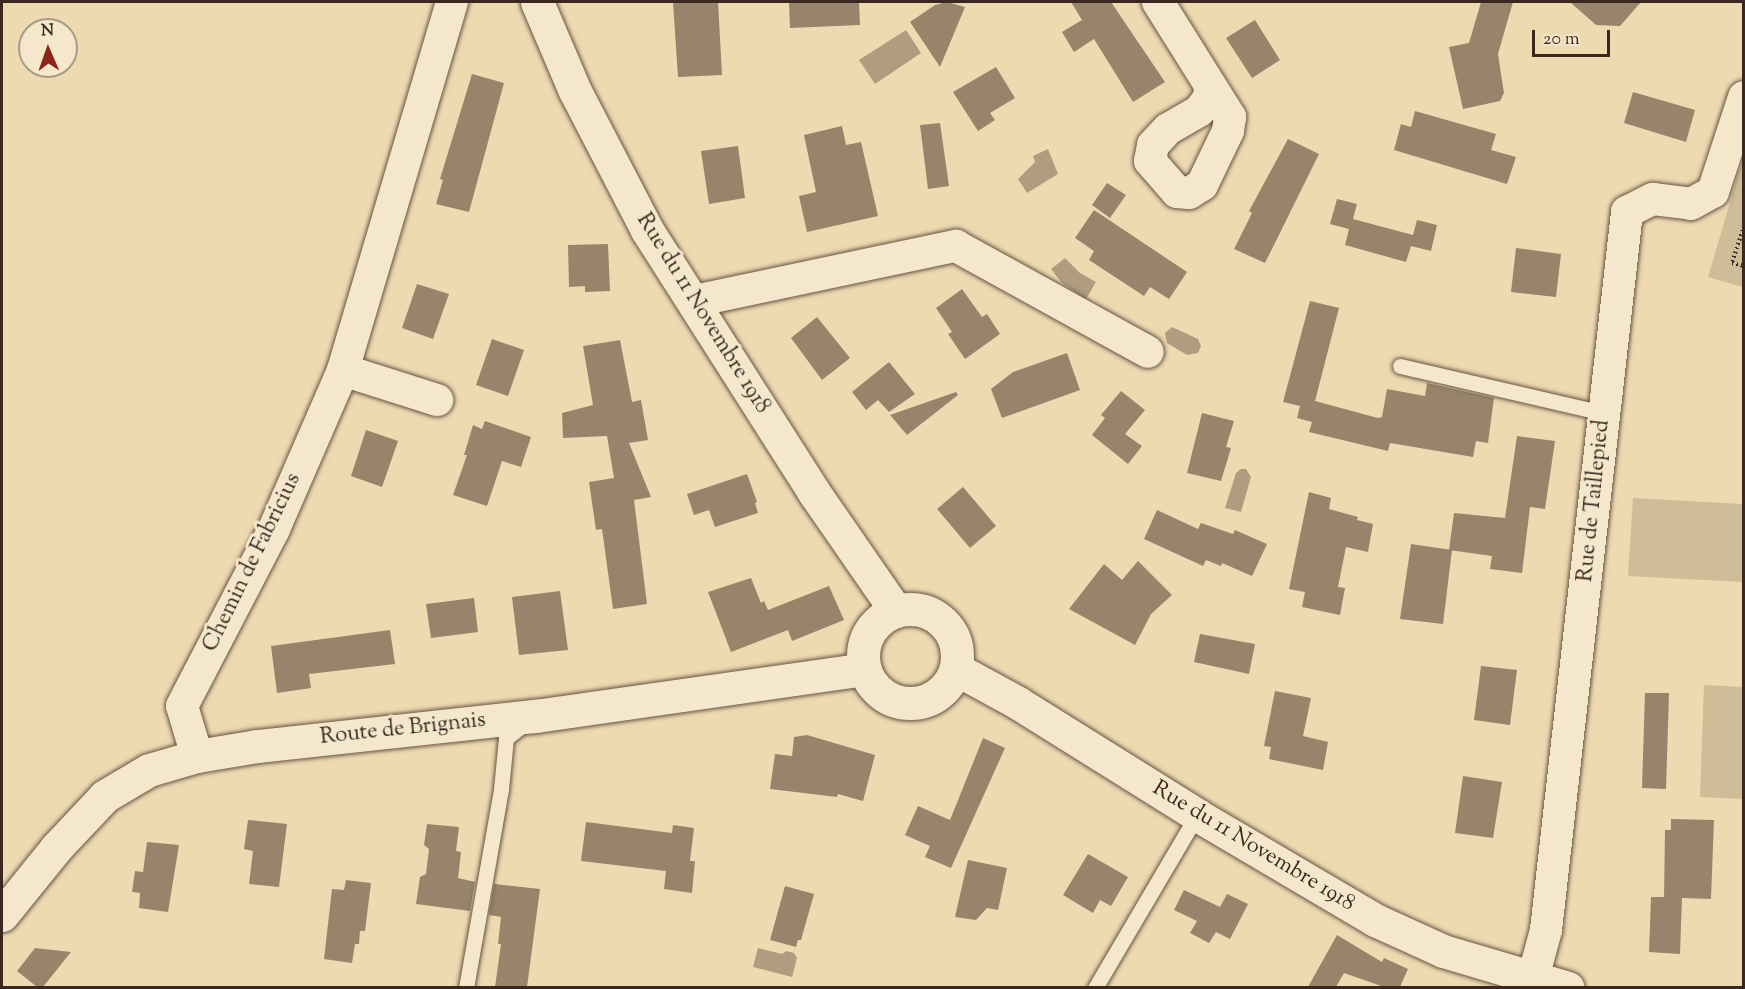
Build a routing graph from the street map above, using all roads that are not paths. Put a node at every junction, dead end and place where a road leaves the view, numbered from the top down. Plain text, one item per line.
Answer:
1 (452, 2) edge
2 (537, 2) edge
3 (1158, 2) edge
4 (1209, 87) dead end
5 (1743, 97) edge
6 (694, 301) junction
7 (1148, 352) dead end
8 (1400, 366) dead end
9 (342, 370) junction
10 (437, 400) dead end
11 (1604, 413) junction
12 (896, 611) junction
13 (956, 669) junction
14 (867, 684) junction
15 (535, 716) junction
16 (197, 756) junction
17 (1197, 815) junction
18 (2, 915) edge
19 (1533, 978) junction
20 (466, 987) edge
21 (1095, 987) edge
22 (1568, 987) edge

1 - 9 street, Chemin de Fabricius
2 - 6 street, Rue du 11 Novembre 1918
3 - 4 street
5 - 11 street, Rue de Taillepied
6 - 7 street
6 - 12 street, Rue du 11 Novembre 1918
8 - 11 lane
9 - 10 street
9 - 16 street, Chemin de Fabricius
11 - 19 street, Rue de Taillepied
12 - 13 street
12 - 14 street
13 - 14 street
13 - 17 street, Rue du 11 Novembre 1918
14 - 15 street, Route de Brignais
15 - 16 street, Route de Brignais
15 - 20 lane
16 - 18 street, Route de Brignais
17 - 19 street, Rue du 11 Novembre 1918
17 - 21 lane
19 - 22 street, Rue du 11 Novembre 1918

